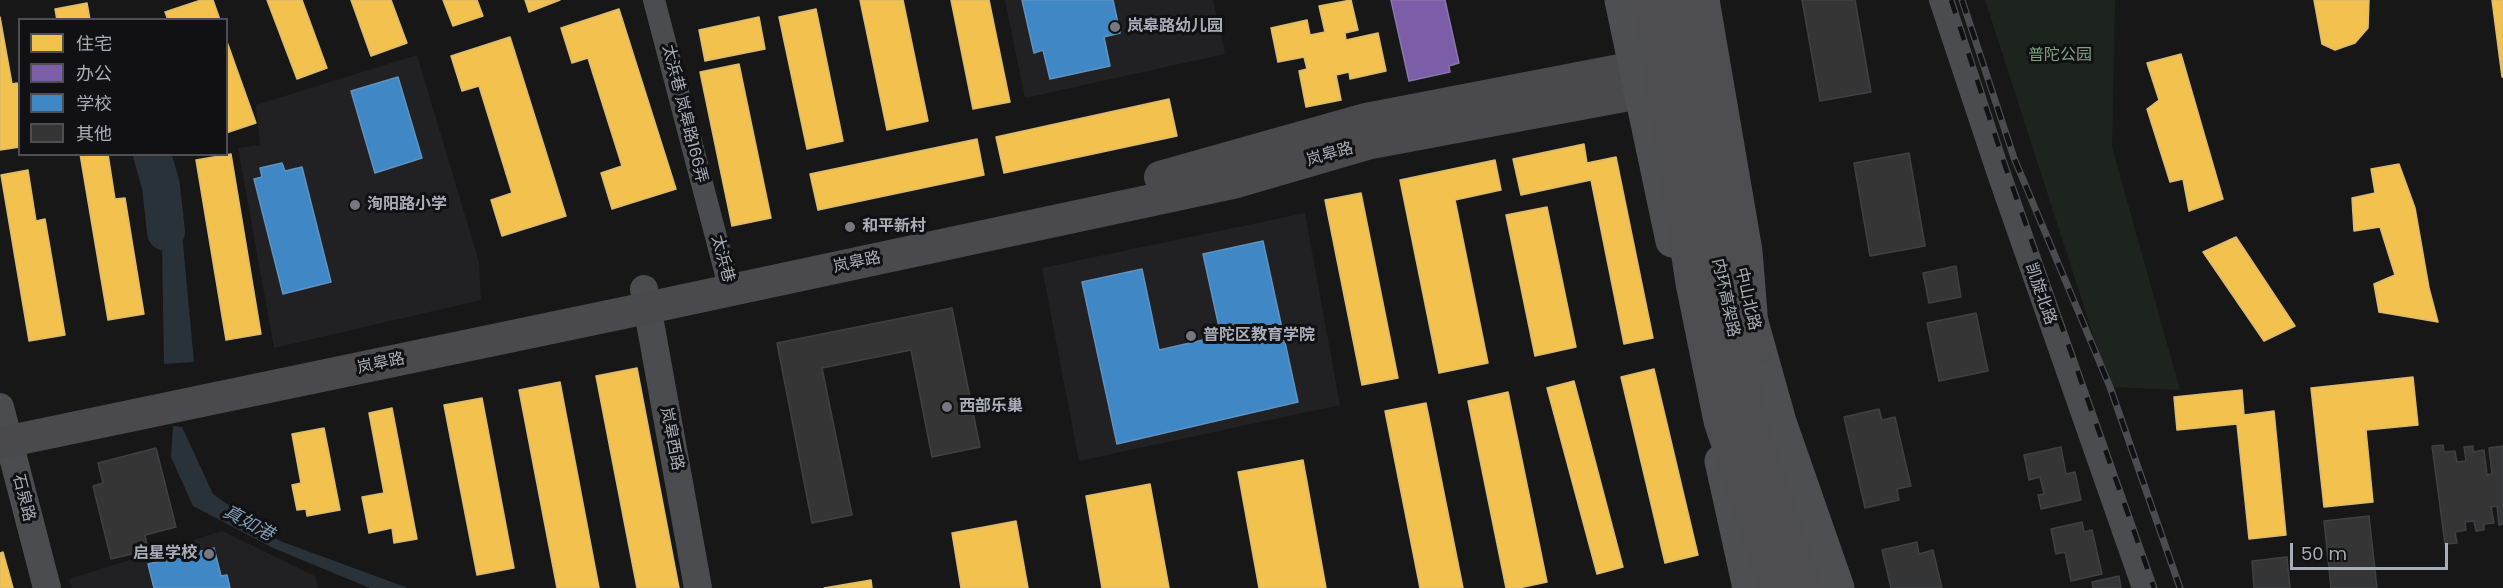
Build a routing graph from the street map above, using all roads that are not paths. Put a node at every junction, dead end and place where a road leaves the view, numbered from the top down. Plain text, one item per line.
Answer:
1 (654, 0) edge
2 (1621, 0) edge
3 (1649, 0) edge
4 (1676, 0) edge
5 (1701, 0) edge
6 (1940, 0) edge
7 (1710, 67) junction
8 (1636, 79) junction
9 (714, 228) joint
10 (727, 281) junction
11 (645, 299) junction
12 (3, 428) edge
13 (1755, 434) junction
14 (47, 588) edge
15 (698, 588) edge
16 (1749, 588) edge
17 (1776, 588) edge
18 (1806, 588) edge
19 (1838, 588) edge
20 (2143, 588) edge

1 - 9 street, 太浜巷 岚皋路166弄
2 - 8 main road
3 - 17 highway, 内环高架路, bridge
4 - 13 highway, 内环高架路, bridge
5 - 7 main road, 中山北路
5 - 13 highway, bridge
6 - 20 street, 凯旋北路
7 - 8 main road, 岚皋路
7 - 19 main road, 中山北路
8 - 10 main road, 岚皋路
8 - 16 main road
9 - 10 street, 太浜巷
10 - 11 main road, 岚皋路
11 - 12 main road, 岚皋路
11 - 15 street, 岚皋西路
12 - 14 street, 石泉路
13 - 18 highway, 内环高架路, bridge

